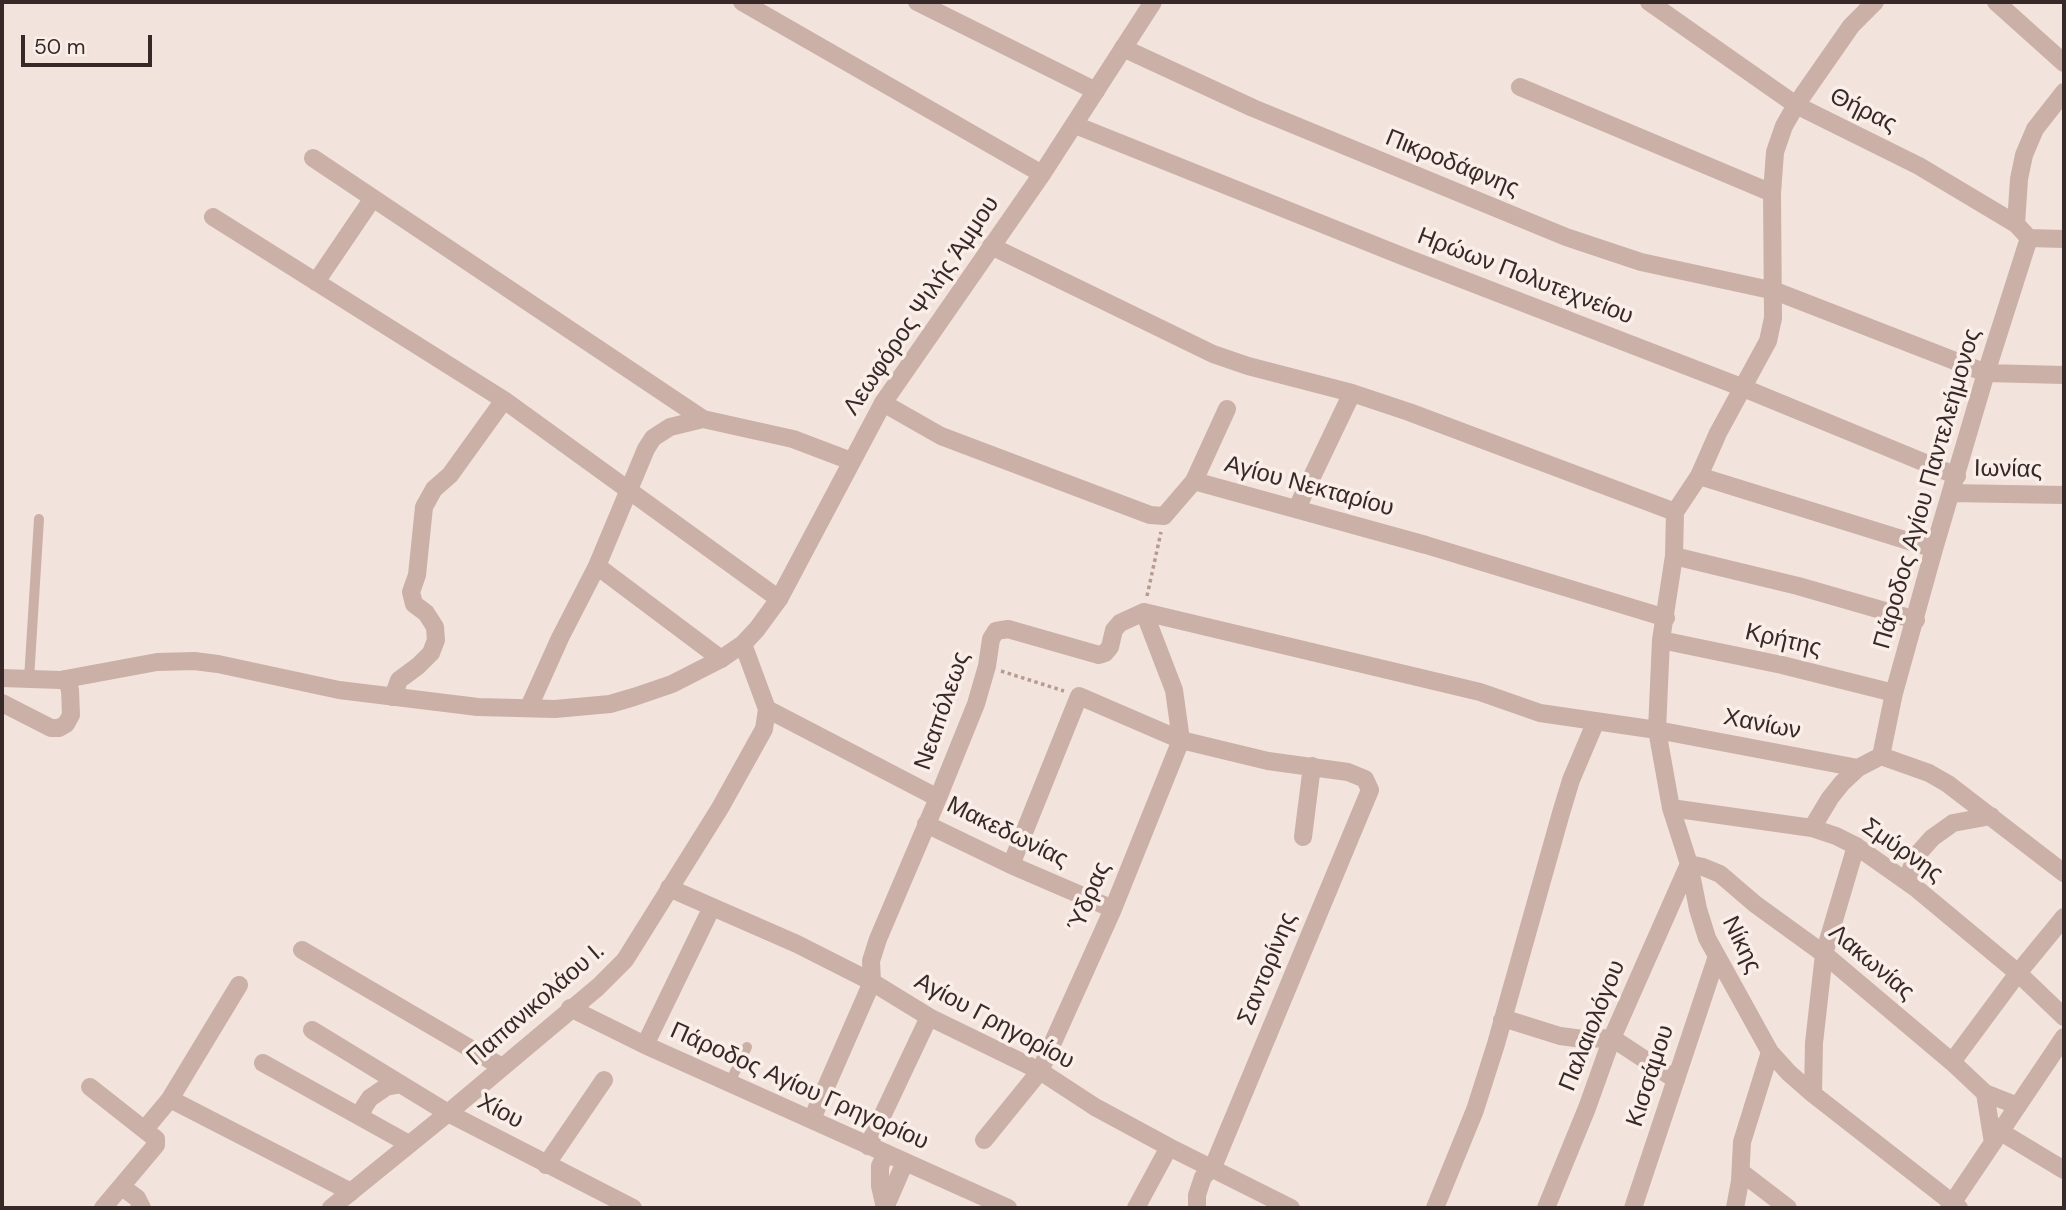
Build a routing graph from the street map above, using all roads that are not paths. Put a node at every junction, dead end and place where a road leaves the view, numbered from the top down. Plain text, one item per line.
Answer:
1 (742, 2) edge
2 (916, 2) edge
3 (1153, 2) edge
4 (1649, 2) edge
5 (1875, 2) edge
6 (1996, 2) edge
7 (1123, 48) junction
8 (2064, 63) edge
9 (1520, 86) dead end
10 (1096, 91) junction
11 (2064, 92) edge
12 (1796, 105) junction
13 (1075, 125) junction
14 (313, 158) dead end
15 (1042, 174) junction
16 (1772, 193) junction
17 (373, 198) junction
18 (213, 217) dead end
19 (2016, 224) junction
20 (2029, 238) junction
21 (2064, 239) edge
22 (991, 246) junction
23 (316, 282) junction
24 (1775, 291) junction
25 (1986, 373) junction
26 (2064, 375) edge
27 (1741, 387) junction
28 (1352, 393) junction
29 (504, 400) junction
30 (883, 402) junction
31 (1227, 409) dead end
32 (703, 419) junction
33 (851, 461) junction
34 (1699, 476) junction
35 (1957, 476) junction
36 (1194, 481) junction
37 (630, 492) junction
38 (1951, 493) junction
39 (2064, 495) edge
40 (1297, 508) junction
41 (1675, 512) junction
42 (39, 519) dead end
43 (1934, 549) junction
44 (1674, 556) junction
45 (597, 566) junction
46 (779, 600) junction
47 (1144, 612) junction
48 (1666, 618) junction
49 (1916, 620) junction
50 (1661, 640) junction
51 (743, 644) junction
52 (722, 659) junction
53 (2, 678) edge
54 (29, 679) junction
55 (66, 679) junction
56 (1894, 693) junction
57 (393, 697) junction
58 (2, 703) edge
59 (529, 707) junction
60 (766, 709) junction
61 (1596, 721) junction
62 (1657, 730) junction
63 (1181, 740) junction
64 (1881, 756) junction
65 (1312, 766) junction
66 (1858, 768) junction
67 (938, 798) junction
68 (1671, 808) junction
69 (1991, 816) junction
70 (926, 824) junction
71 (1812, 828) junction
72 (1303, 836) dead end
73 (1856, 846) junction
74 (1689, 864) junction
75 (1011, 865) junction
76 (2064, 873) edge
77 (669, 888) junction
78 (1917, 889) junction
79 (712, 907) junction
80 (1113, 909) junction
81 (2064, 917) edge
82 (302, 950) dead end
83 (1825, 954) junction
84 (1716, 959) junction
85 (2018, 973) junction
86 (872, 982) junction
87 (239, 985) dead end
88 (570, 1008) junction
89 (929, 1017) junction
90 (2064, 1017) edge
91 (1502, 1020) junction
92 (312, 1031) dead end
93 (1612, 1038) junction
94 (645, 1045) junction
95 (747, 1047) dead end
96 (2061, 1049) edge
97 (1770, 1052) junction
98 (1952, 1062) junction
99 (263, 1063) dead end
100 (502, 1067) junction
101 (1040, 1071) junction
102 (604, 1080) dead end
103 (1676, 1080) junction
104 (730, 1082) junction
105 (401, 1084) junction
106 (90, 1087) dead end
107 (1985, 1093) junction
108 (1813, 1094) junction
109 (170, 1099) junction
110 (2018, 1106) junction
111 (449, 1113) junction
112 (361, 1117) junction
113 (813, 1119) junction
114 (145, 1129) junction
115 (1997, 1137) junction
116 (984, 1140) dead end
117 (409, 1143) junction
118 (868, 1146) junction
119 (1169, 1147) junction
120 (886, 1153) junction
121 (905, 1162) junction
122 (546, 1165) junction
123 (1213, 1167) junction
124 (2064, 1170) edge
125 (1741, 1172) junction
126 (122, 1187) junction
127 (351, 1192) junction
128 (984, 1204) edge
129 (1954, 1206) edge
130 (103, 1208) edge
131 (142, 1208) edge
132 (331, 1208) edge
133 (633, 1208) edge
134 (885, 1208) edge
135 (1008, 1208) edge
136 (1136, 1208) edge
137 (1197, 1208) edge
138 (1292, 1208) edge
139 (1435, 1208) edge
140 (1546, 1208) edge
141 (1633, 1208) edge
142 (1735, 1208) edge
143 (1788, 1208) edge

1 - 15 street
2 - 10 street
3 - 7 street, Λεωφόρος Ψιλής Άμμου
4 - 12 street, Θήρας
5 - 12 street
6 - 8 street
7 - 10 street, Λεωφόρος Ψιλής Άμμου
7 - 24 street, Πικροδάφνης
9 - 16 street
10 - 13 street, Λεωφόρος Ψιλής Άμμου
11 - 19 street
12 - 16 street
12 - 19 street, Θήρας
13 - 15 street, Λεωφόρος Ψιλής Άμμου
13 - 27 street, Ηρώων Πολυτεχνείου
14 - 17 street
15 - 22 street, Λεωφόρος Ψιλής Άμμου
16 - 24 street
17 - 23 street
17 - 32 street
18 - 23 street
19 - 20 street, Θήρας
20 - 21 street
20 - 25 street, Πάροδος Αγίου Παντελεήμονος
22 - 28 street
22 - 30 street, Λεωφόρος Ψιλής Άμμου
23 - 29 street
24 - 25 street, Πικροδάφνης
24 - 27 street
25 - 26 street, Πικροδάφνης
25 - 35 street, Πάροδος Αγίου Παντελεήμονος
27 - 34 street
27 - 35 street, Ηρώων Πολυτεχνείου
28 - 40 street
28 - 41 street
29 - 37 street
29 - 57 street
30 - 33 street, Λεωφόρος Ψιλής Άμμου
30 - 36 street, Αγίου Νεκταρίου
31 - 36 street
32 - 33 street
32 - 37 street
33 - 46 street, Λεωφόρος Ψιλής Άμμου
34 - 41 street
34 - 43 street
35 - 38 street, Πάροδος Αγίου Παντελεήμονος
36 - 40 street, Αγίου Νεκταρίου
37 - 45 street
37 - 46 street
38 - 39 street, Ιωνίας
38 - 43 street, Πάροδος Αγίου Παντελεήμονος
40 - 48 street, Αγίου Νεκταρίου
41 - 44 street, Νίκης
42 - 54 lane
43 - 49 street, Πάροδος Αγίου Παντελεήμονος
44 - 48 street, Νίκης
44 - 49 street
45 - 52 street
45 - 59 street
46 - 51 street, Λεωφόρος Ψιλής Άμμου
47 - 61 street, Χανίων
47 - 63 street
47 - 67 street, Νεαπόλεως
48 - 50 street, Νίκης
49 - 56 street, Πάροδος Αγίου Παντελεήμονος
50 - 56 street, Κρήτης
50 - 62 street, Νίκης
51 - 52 street, Λεωφόρος Ψιλής Άμμου
51 - 60 street
52 - 59 street, Λεωφόρος Ψιλής Άμμου
53 - 54 street, Λεωφόρος Ψιλής Άμμου
54 - 55 street, Λεωφόρος Ψιλής Άμμου
55 - 57 street, Λεωφόρος Ψιλής Άμμου
55 - 58 street
56 - 64 street, Πάροδος Αγίου Παντελεήμονος
57 - 59 street, Λεωφόρος Ψιλής Άμμου
60 - 67 street, Μακεδωνίας
60 - 77 street, Παπανικολάου Ι.
61 - 62 street, Χανίων
61 - 91 street
62 - 66 street, Χανίων
62 - 68 street, Νίκης
63 - 65 street
63 - 75 street
63 - 80 street, Ύδρας
64 - 66 street
64 - 69 street
65 - 72 street
65 - 123 street, Σαντορίνης
66 - 71 street
67 - 70 street, Μακεδωνίας
68 - 71 street, Σμύρνης
68 - 74 street, Νίκης
69 - 76 street
69 - 78 street
70 - 75 street, Μακεδωνίας
70 - 86 street
71 - 73 street, Σμύρνης
73 - 78 street, Σμύρνης
73 - 83 street
74 - 83 street, Λακωνίας
74 - 84 street, Νίκης
74 - 93 street, Παλαιολόγου
75 - 80 street, Μακεδωνίας
77 - 79 street, Αγίου Γρηγορίου
77 - 88 street, Παπανικολάου Ι.
78 - 85 street, Σμύρνης
79 - 86 street, Αγίου Γρηγορίου
79 - 94 street
80 - 101 street, Ύδρας
81 - 85 street
82 - 100 street
83 - 98 street, Λακωνίας
83 - 108 street
84 - 97 street, Νίκης
84 - 103 street, Κισσάμου
85 - 90 street, Σμύρνης
85 - 98 street
86 - 89 street, Αγίου Γρηγορίου
86 - 113 street
87 - 109 street
88 - 94 street, Πάροδος Αγίου Γρηγορίου
88 - 100 street, Παπανικολάου Ι.
89 - 101 street, Αγίου Γρηγορίου
89 - 118 street
91 - 93 street
91 - 139 street
92 - 105 street, Χίου
93 - 103 street
93 - 140 street, Παλαιολόγου
94 - 104 street, Πάροδος Αγίου Γρηγορίου
95 - 104 lane
96 - 110 street
97 - 108 street, Νίκης
97 - 125 street
98 - 107 street, Λακωνίας
99 - 112 street
100 - 111 street, Παπανικολάου Ι.
101 - 116 street, Ύδρας
101 - 119 street, Αγίου Γρηγορίου
102 - 122 street
103 - 141 street, Κισσάμου
104 - 113 street, Πάροδος Αγίου Γρηγορίου
105 - 111 street, Χίου
105 - 112 street
106 - 114 street
107 - 110 street, Λακωνίας
107 - 115 street
108 - 129 street, Νίκης
109 - 114 street
109 - 127 street
110 - 115 street
111 - 117 street, Παπανικολάου Ι.
111 - 122 street, Χίου
112 - 117 street
113 - 118 street, Πάροδος Αγίου Γρηγορίου
114 - 126 street
115 - 124 street
115 - 129 street
117 - 127 street, Παπανικολάου Ι.
118 - 120 street, Πάροδος Αγίου Γρηγορίου
119 - 123 street, Αγίου Γρηγορίου
119 - 136 street
120 - 121 street, Πάροδος Αγίου Γρηγορίου
120 - 134 street
121 - 128 street, Πάροδος Αγίου Γρηγορίου
121 - 134 street
122 - 133 street, Χίου
123 - 137 street, Σαντορίνης
123 - 138 street, Αγίου Γρηγορίου
125 - 142 street
125 - 143 street
126 - 130 street
126 - 131 street
127 - 132 street, Παπανικολάου Ι.
128 - 135 street, Πάροδος Αγίου Γρηγορίου

